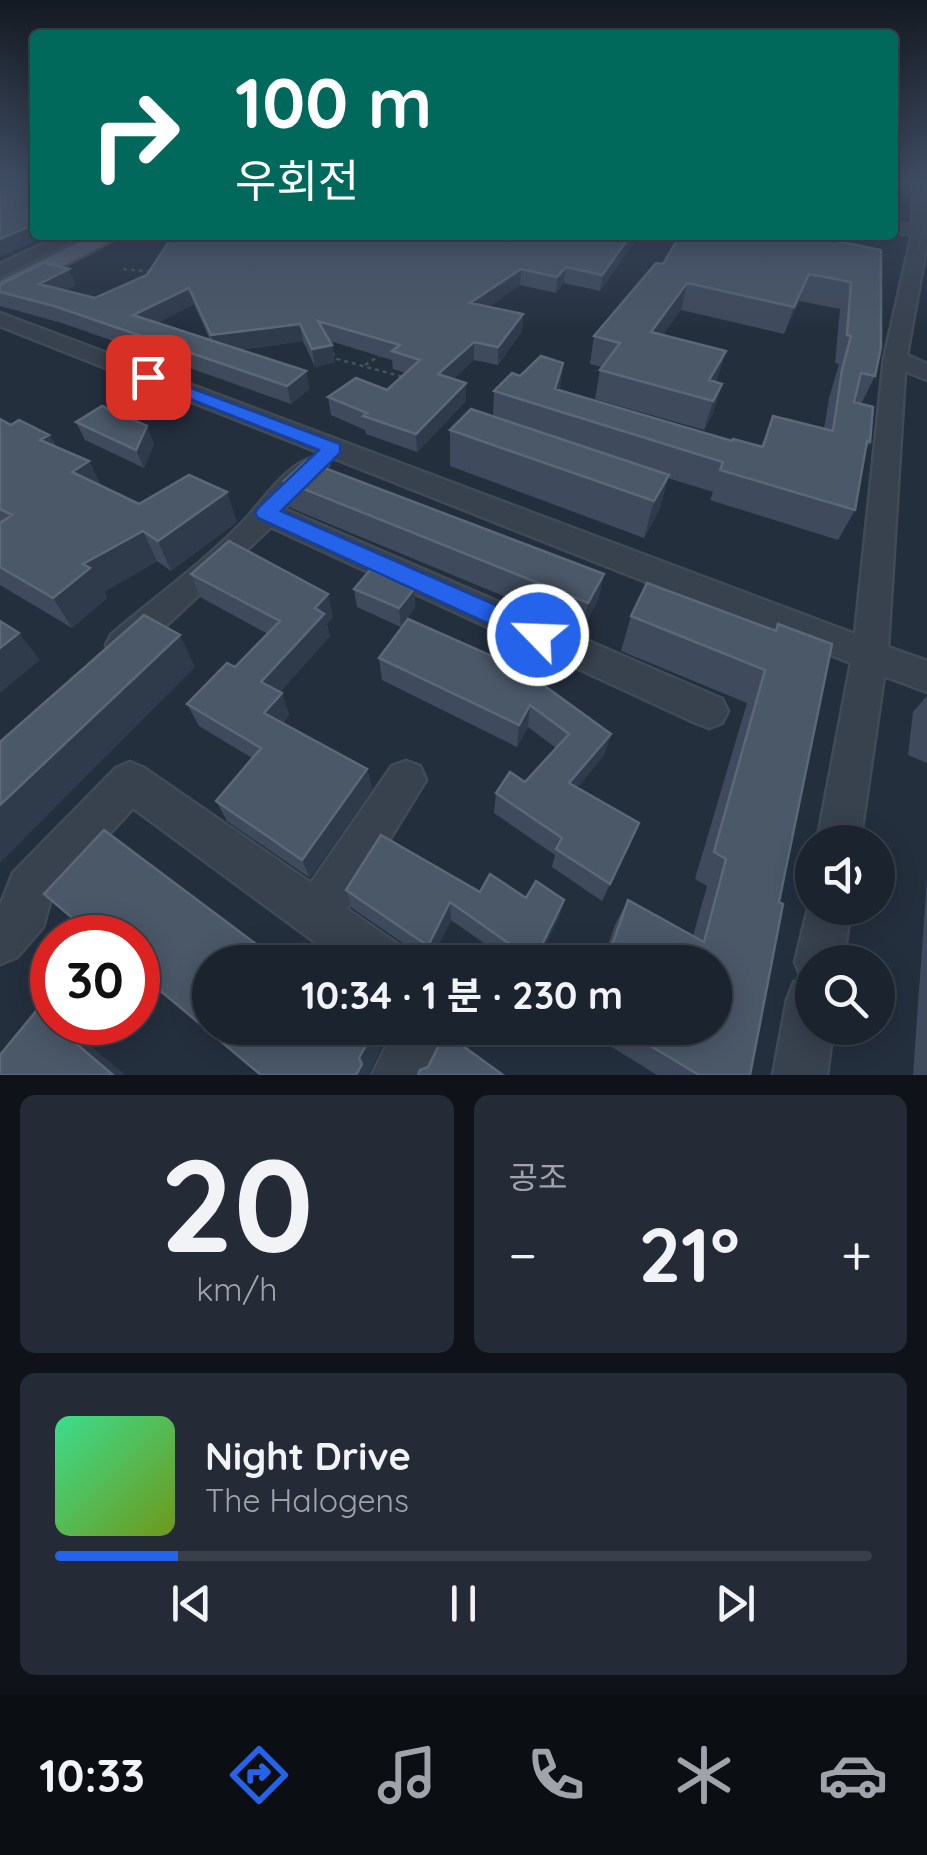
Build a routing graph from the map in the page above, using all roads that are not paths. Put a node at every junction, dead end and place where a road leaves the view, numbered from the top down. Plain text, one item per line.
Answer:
1 (914, 231) edge
2 (65, 240) edge
3 (102, 240) edge
4 (0, 271) edge
5 (0, 291) edge
6 (0, 320) edge
7 (894, 358) junction
8 (927, 373) edge
9 (333, 448) junction
10 (266, 513) junction
11 (870, 654) junction
12 (104, 661) edge
13 (927, 677) edge
14 (709, 711) dead end
15 (406, 780) dead end
16 (842, 825) edge
17 (316, 916) junction
18 (0, 940) edge
19 (358, 945) edge
20 (414, 1045) edge
21 (805, 1045) edge
22 (399, 1075) edge
23 (800, 1075) edge

1 - 7 street
2 - 4 street
3 - 5 main road
6 - 9 street
7 - 8 street
7 - 11 street
9 - 10 street
9 - 11 street
10 - 12 street
10 - 14 street
11 - 13 street
11 - 16 street
15 - 17 street
17 - 18 street
17 - 19 street
20 - 22 street
21 - 23 street

